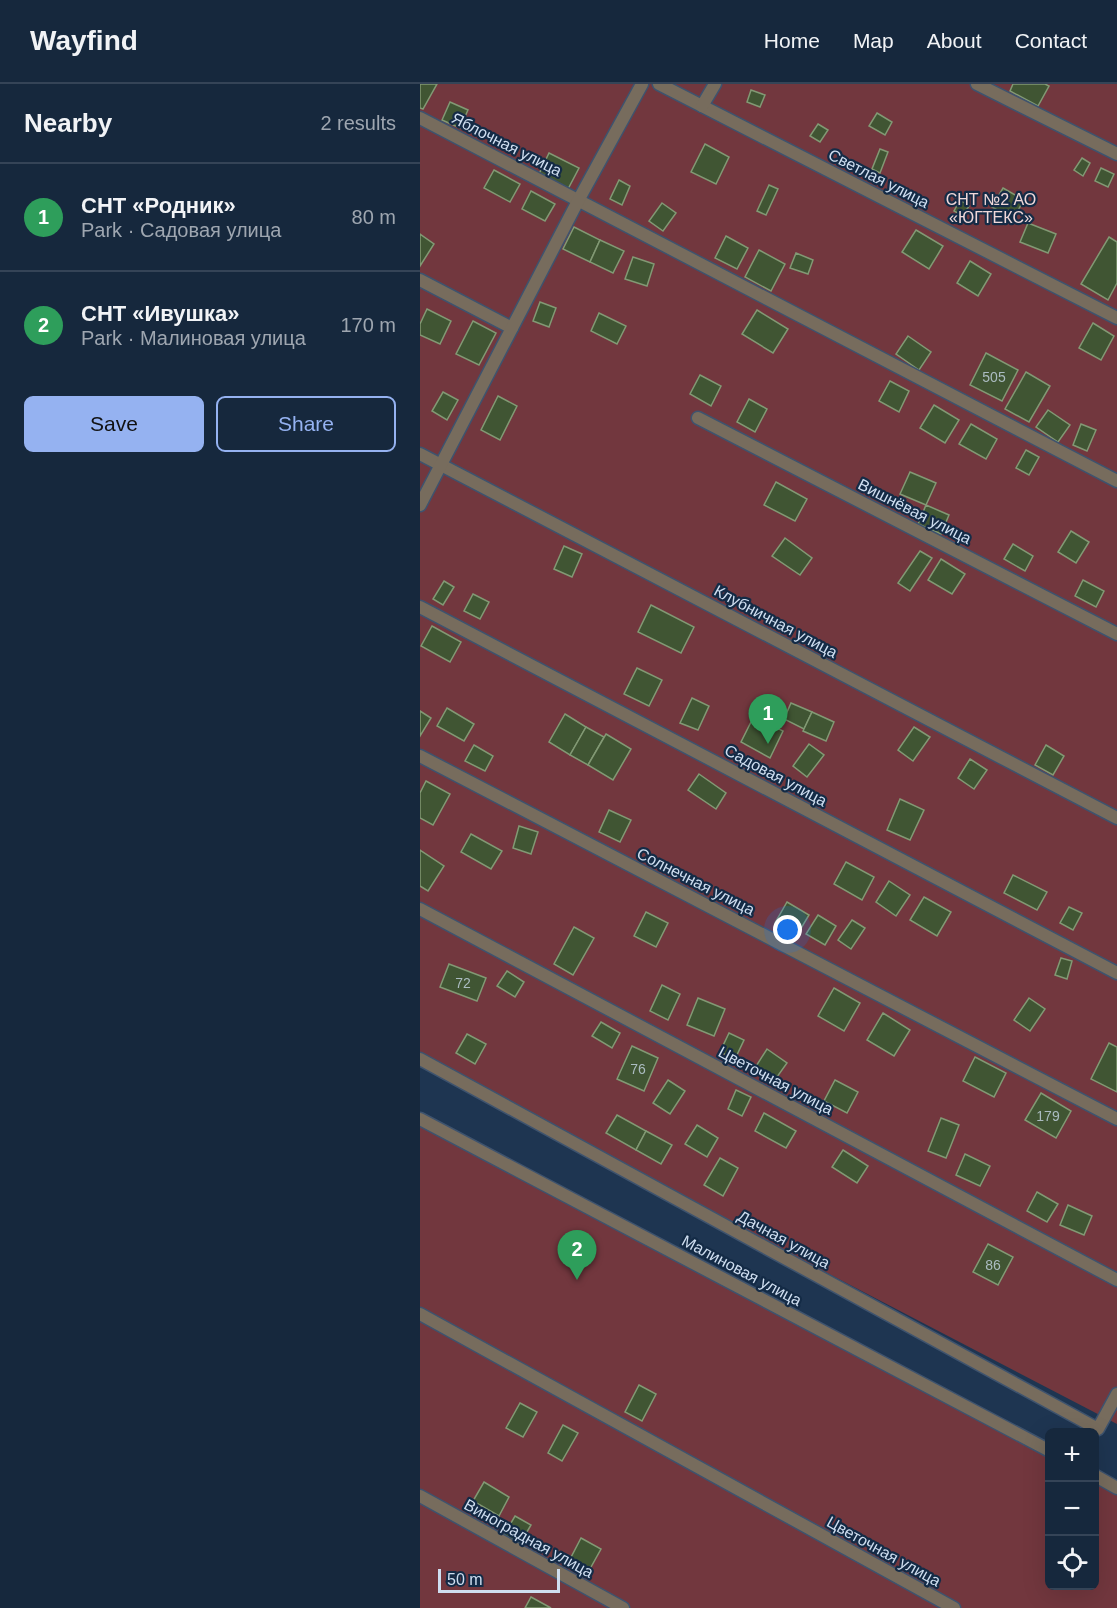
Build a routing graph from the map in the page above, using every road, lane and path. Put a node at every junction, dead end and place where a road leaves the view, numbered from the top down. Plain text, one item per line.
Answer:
1 (642, 84) edge
2 (659, 84) edge
3 (715, 84) edge
4 (978, 84) edge
5 (702, 106) junction
6 (420, 118) edge
7 (1117, 154) edge
8 (579, 200) junction
9 (420, 280) edge
10 (1117, 318) edge
11 (512, 328) junction
12 (698, 418) dead end
13 (420, 454) edge
14 (440, 464) junction
15 (1117, 482) edge
16 (420, 505) edge
17 (420, 607) edge
18 (1117, 634) edge
19 (420, 756) edge
20 (1117, 818) edge
21 (420, 909) edge
22 (1117, 973) edge
23 (420, 1059) edge
24 (420, 1119) edge
25 (1117, 1119) edge
26 (1117, 1280) edge
27 (420, 1314) edge
28 (1117, 1394) edge
29 (1089, 1428) edge
30 (1098, 1428) edge
31 (1045, 1448) edge
32 (1099, 1477) edge
33 (1117, 1488) edge
34 (420, 1496) edge
35 (623, 1608) edge
36 (954, 1608) edge

1 - 8 street
2 - 5 street, Светлая улица
3 - 5 street
4 - 7 street
5 - 10 street, Светлая улица
6 - 8 street, Яблочная улица
8 - 11 street
8 - 15 street, Яблочная улица
9 - 11 street
11 - 14 street
12 - 18 street, Вишнёвая улица
13 - 14 street, Клубничная улица
14 - 16 street
14 - 20 street, Клубничная улица
17 - 22 street, Садовая улица
19 - 25 street, Солнечная улица
21 - 26 street, Цветочная улица
23 - 29 street, Дачная улица
24 - 31 street, Малиновая улица
27 - 36 street, Цветочная улица
28 - 30 street, Дачная улица
32 - 33 street
34 - 35 street, Виноградная улица

